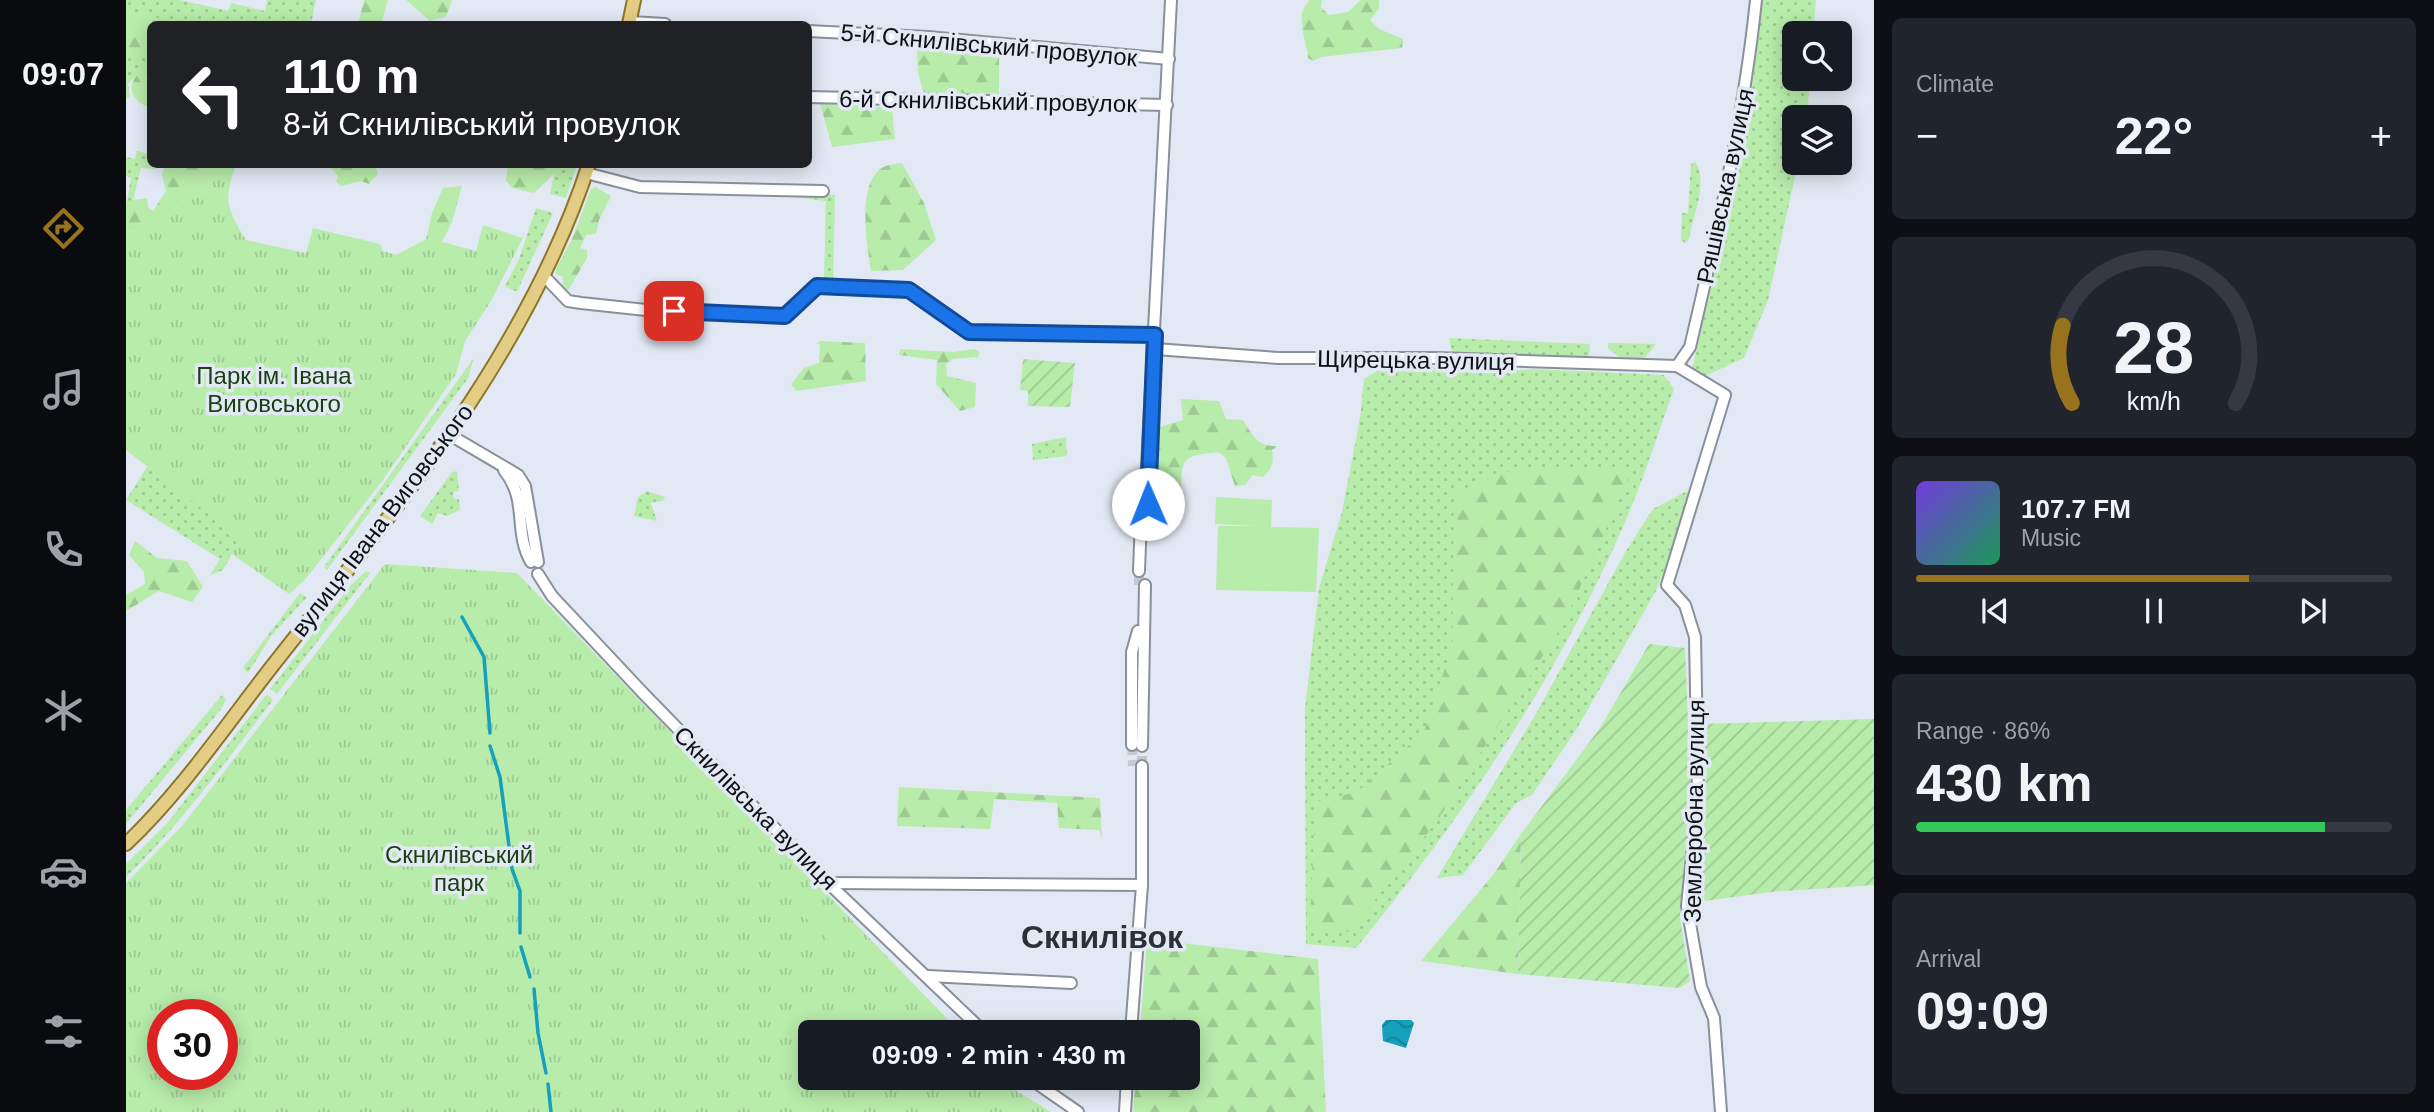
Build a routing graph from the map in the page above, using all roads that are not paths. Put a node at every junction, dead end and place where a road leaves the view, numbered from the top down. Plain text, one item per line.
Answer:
1 (634, 0) edge
2 (1171, 0) edge
3 (1756, 0) edge
4 (630, 21) edge
5 (812, 31) edge
6 (1169, 59) junction
7 (812, 97) edge
8 (1167, 105) junction
9 (587, 169) edge
10 (823, 191) dead end
11 (543, 275) junction
12 (1155, 335) junction
13 (1154, 349) junction
14 (1678, 366) junction
15 (450, 435) junction
16 (1145, 500) tunnel mouth
17 (1144, 519) tunnel mouth
18 (535, 562) dead end
19 (1142, 571) tunnel mouth
20 (538, 574) dead end
21 (1142, 588) tunnel mouth
22 (1137, 745) tunnel mouth
23 (1139, 769) tunnel mouth
24 (126, 844) edge
25 (829, 883) junction
26 (1142, 886) junction
27 (928, 976) junction
28 (1071, 983) dead end
29 (972, 1020) edge
30 (1132, 1020) edge
31 (1046, 1090) edge
32 (1126, 1090) edge
33 (1078, 1112) edge
34 (1125, 1112) edge
35 (1721, 1112) edge

1 - 4 main road
2 - 6 street
3 - 14 street, Ряшівська вулиця
5 - 6 street, 5-й Скнилівський провулок
6 - 8 street
7 - 8 street, 6-й Скнилівський провулок
8 - 12 street
9 - 10 street
9 - 11 main road, вулиця Івана Виговського
11 - 12 street
11 - 15 main road, вулиця Івана Виговського
12 - 13 street
13 - 14 street, Щирецька вулиця
13 - 16 street
14 - 35 street, Землеробна вулиця
15 - 18 street
15 - 24 main road, вулиця Івана Виговського
17 - 19 street
20 - 25 street, Скнилівська вулиця
21 - 22 street
23 - 26 street
25 - 26 street
25 - 27 street, Скнилівська вулиця
26 - 30 street
27 - 28 street
27 - 29 street, Скнилівська вулиця
31 - 33 street
32 - 34 street

